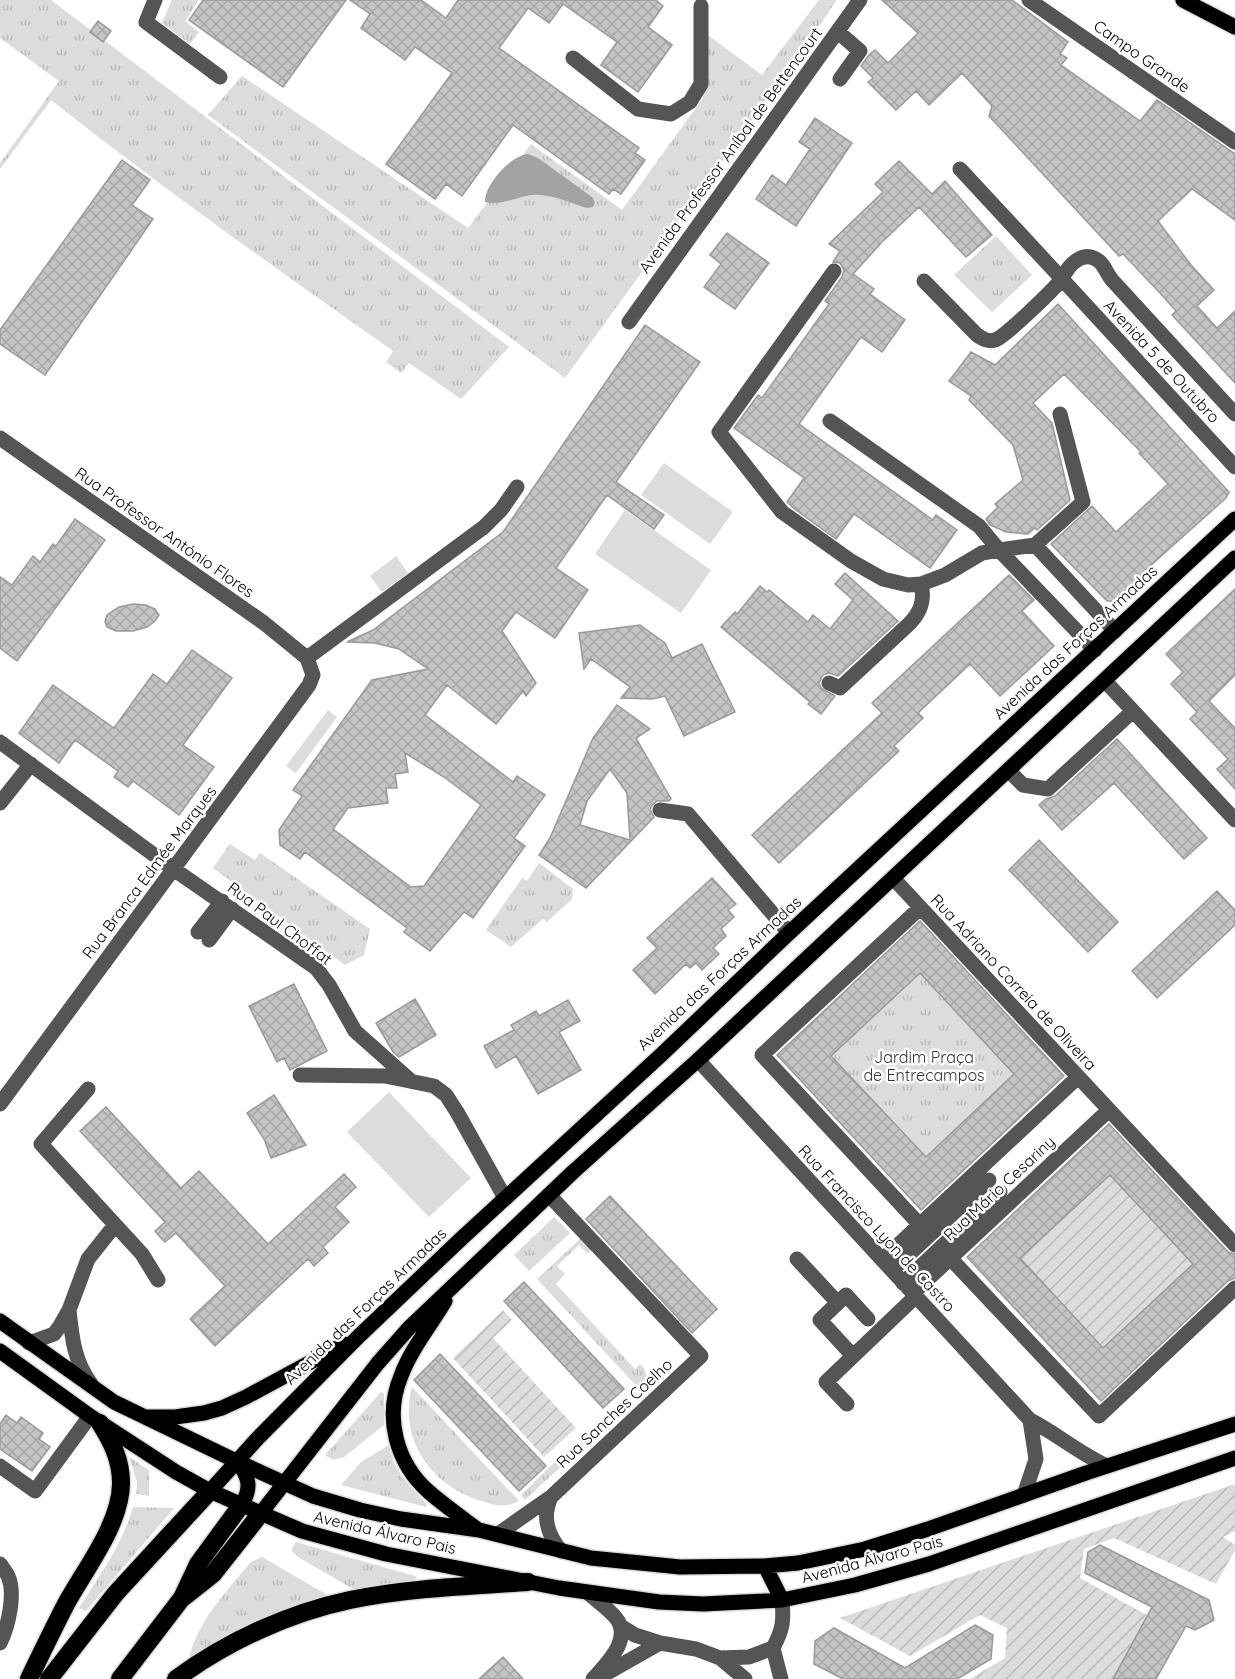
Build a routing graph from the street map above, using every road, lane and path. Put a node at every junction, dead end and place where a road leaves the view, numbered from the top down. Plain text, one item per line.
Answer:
1 (155, 0) edge
2 (860, 0) edge
3 (1029, 0) edge
4 (1184, 0) edge
5 (701, 6) dead end
6 (1235, 27) edge
7 (838, 32) junction
8 (573, 58) dead end
9 (220, 77) dead end
10 (840, 79) dead end
11 (1235, 142) edge
12 (960, 169) dead end
13 (834, 272) dead end
14 (1062, 279) junction
15 (924, 281) dead end
16 (629, 322) dead end
17 (1060, 414) dead end
18 (1235, 414) edge
19 (830, 421) dead end
20 (0, 438) edge
21 (1235, 467) edge
22 (516, 487) dead end
23 (1235, 519) edge
24 (1035, 545) junction
25 (999, 550) junction
26 (1235, 558) edge
27 (921, 584) junction
28 (1115, 632) junction
29 (1095, 650) junction
30 (307, 658) junction
31 (1105, 681) junction
32 (829, 683) dead end
33 (1133, 711) junction
34 (0, 742) edge
35 (31, 764) junction
36 (1008, 770) junction
37 (0, 802) edge
38 (660, 810) dead end
39 (1235, 820) edge
40 (172, 868) junction
41 (892, 878) junction
42 (227, 905) junction
43 (920, 908) junction
44 (789, 933) junction
45 (203, 936) dead end
46 (698, 1060) junction
47 (300, 1075) dead end
48 (1078, 1077) junction
49 (410, 1080) junction
50 (88, 1089) dead end
51 (0, 1104) edge
52 (1109, 1110) junction
53 (989, 1180) dead end
54 (1000, 1192) dead end
55 (549, 1195) junction
56 (505, 1198) junction
57 (115, 1225) junction
58 (920, 1225) junction
59 (1235, 1245) edge
60 (950, 1258) junction
61 (797, 1259) dead end
62 (887, 1265) junction
63 (158, 1280) dead end
64 (456, 1283) junction
65 (1235, 1288) edge
66 (911, 1290) junction
67 (838, 1303) junction
68 (69, 1311) junction
69 (868, 1319) dead end
70 (0, 1322) edge
71 (359, 1336) junction
72 (29, 1343) junction
73 (0, 1351) edge
74 (853, 1356) junction
75 (95, 1390) junction
76 (847, 1404) dead end
77 (142, 1416) junction
78 (95, 1419) junction
79 (1030, 1420) junction
80 (1235, 1424) edge
81 (1235, 1458) edge
82 (236, 1461) junction
83 (0, 1466) edge
84 (1107, 1466) junction
85 (284, 1484) junction
86 (210, 1491) junction
87 (1024, 1495) junction
88 (551, 1497) junction
89 (242, 1504) junction
90 (261, 1513) junction
91 (479, 1530) junction
92 (498, 1534) junction
93 (561, 1551) junction
94 (0, 1564) edge
95 (765, 1566) junction
96 (528, 1582) junction
97 (0, 1583) edge
98 (588, 1593) junction
99 (182, 1598) junction
100 (782, 1600) junction
101 (0, 1608) edge
102 (622, 1627) junction
103 (0, 1643) edge
104 (660, 1643) junction
105 (773, 1648) junction
106 (720, 1658) junction
107 (29, 1679) edge
108 (49, 1679) edge
109 (120, 1679) edge
110 (176, 1679) edge
111 (595, 1679) edge
112 (745, 1679) edge
113 (781, 1679) edge

1 - 9 street
2 - 7 street, Avenida Professor Aníbal de Bettencourt
3 - 11 street, Campo Grande
4 - 6 main road
5 - 8 street
7 - 10 street
7 - 16 street, Avenida Professor Aníbal de Bettencourt
12 - 14 street, Avenida 5 de Outubro
13 - 27 street
14 - 15 street
14 - 18 street, Avenida 5 de Outubro
14 - 21 street, Avenida 5 de Outubro
17 - 24 street
19 - 25 street
20 - 30 street, Rua Professor António Flores
22 - 30 street
23 - 28 main road, Avenida das Forças Armadas
24 - 25 street
24 - 28 street
25 - 27 street
25 - 29 street
26 - 31 main road
27 - 32 street
28 - 29 main road, Avenida das Forças Armadas
29 - 44 main road, Avenida das Forças Armadas
30 - 40 street, Rua Branca Edmée Marques
31 - 33 street
31 - 36 main road
33 - 36 street
33 - 39 street
34 - 35 street, Rua Paul Choffat
35 - 37 street
35 - 40 street, Rua Paul Choffat
36 - 41 main road
38 - 44 street
40 - 42 street, Rua Paul Choffat
40 - 51 street, Rua Branca Edmée Marques
41 - 43 street, Rua Adriano Correia de Oliveira
41 - 46 main road
42 - 45 street
42 - 49 street, Rua Paul Choffat
43 - 48 street, Rua Adriano Correia de Oliveira
43 - 58 street
44 - 56 main road, Avenida das Forças Armadas
46 - 55 main road
46 - 62 street, Rua Francisco Lyon de Castro
47 - 49 street
48 - 52 street, Rua Adriano Correia de Oliveira
48 - 58 street, Rua Mário Cesariny
49 - 56 street
50 - 57 street
52 - 59 street, Rua Adriano Correia de Oliveira
52 - 60 street, Rua Mário Cesariny
53 - 62 street, Rua Mário Cesariny
54 - 66 street, Rua Mário Cesariny
55 - 64 main road
55 - 88 street, Rua Sanches Coelho
56 - 71 main road, Avenida das Forças Armadas
57 - 63 street
57 - 68 street
58 - 62 street, Rua Mário Cesariny
60 - 65 street
60 - 66 street, Rua Mário Cesariny
61 - 67 street
62 - 66 street, Rua Francisco Lyon de Castro
64 - 85 main road
64 - 91 main road
66 - 74 street
66 - 79 street, Rua Francisco Lyon de Castro
67 - 69 street
67 - 74 street
68 - 72 street
68 - 75 street
70 - 72 main road, Avenida Álvaro Pais
71 - 77 main road
71 - 82 main road, Avenida das Forças Armadas
72 - 75 main road, Avenida Álvaro Pais
73 - 78 main road, Avenida Álvaro Pais
74 - 76 street
75 - 77 main road, Avenida Álvaro Pais
77 - 82 main road, Avenida Álvaro Pais
78 - 83 street
78 - 86 main road, Avenida Álvaro Pais
78 - 107 highway
79 - 84 street, Rua Francisco Lyon de Castro
79 - 87 street
80 - 84 main road, Avenida Álvaro Pais
81 - 100 main road, Avenida Álvaro Pais
82 - 85 main road, Avenida Álvaro Pais
82 - 86 main road, Avenida das Forças Armadas
82 - 89 main road
84 - 87 main road, Avenida Álvaro Pais
85 - 90 main road
85 - 91 main road, Avenida Álvaro Pais
86 - 89 main road, Avenida Álvaro Pais
86 - 108 highway, Avenida das Forças Armadas
87 - 95 main road, Avenida Álvaro Pais
88 - 92 street, Rua Sanches Coelho
88 - 93 street
89 - 90 main road, Avenida Álvaro Pais
89 - 99 highway
90 - 96 main road, Avenida Álvaro Pais
90 - 99 highway
91 - 92 main road, Avenida Álvaro Pais
92 - 93 main road, Avenida Álvaro Pais
93 - 95 main road, Avenida Álvaro Pais
94 - 103 street
95 - 100 main road
96 - 98 main road, Avenida Álvaro Pais
96 - 110 highway
97 - 101 street
98 - 100 main road, Avenida Álvaro Pais
98 - 102 street
99 - 109 highway
100 - 105 street
102 - 104 street
102 - 111 street
104 - 106 street
104 - 111 street
105 - 106 street
105 - 113 street
106 - 112 street

